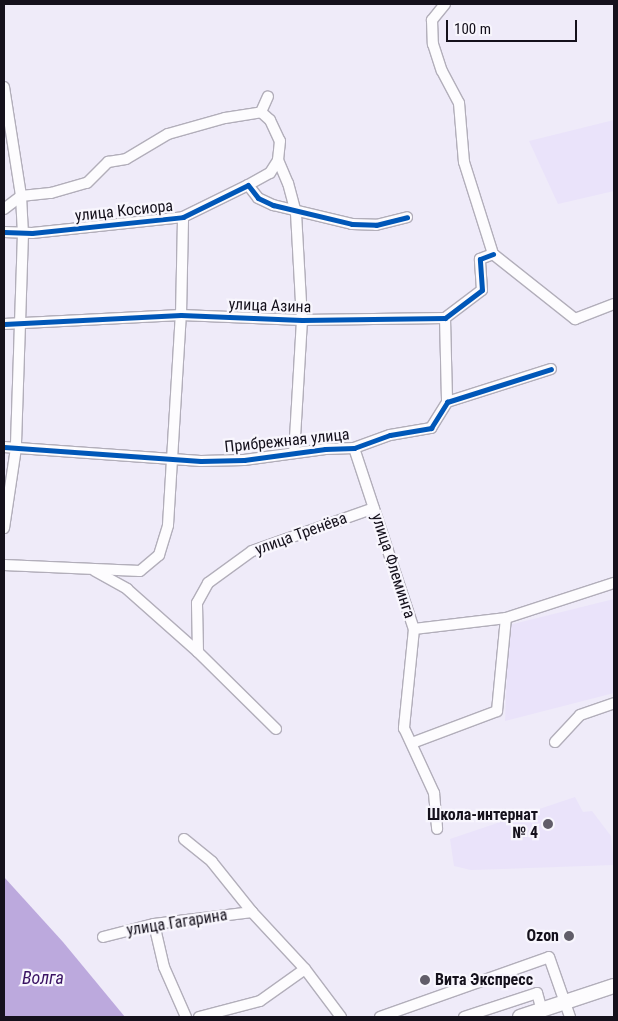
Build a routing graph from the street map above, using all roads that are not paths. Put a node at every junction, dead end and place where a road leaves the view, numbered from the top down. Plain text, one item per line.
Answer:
1 (446, 4) edge
2 (4, 88) edge
3 (268, 96) dead end
4 (260, 112) junction
5 (278, 160) junction
6 (248, 185) junction
7 (21, 196) junction
8 (4, 209) edge
9 (296, 213) junction
10 (183, 218) junction
11 (407, 218) dead end
12 (4, 232) edge
13 (23, 233) junction
14 (493, 254) junction
15 (614, 304) edge
16 (182, 315) junction
17 (445, 318) junction
18 (302, 320) junction
19 (4, 324) edge
20 (22, 324) junction
21 (551, 369) dead end
22 (447, 402) junction
23 (4, 447) edge
24 (16, 448) junction
25 (354, 448) junction
26 (294, 453) junction
27 (172, 457) junction
28 (374, 508) junction
29 (4, 528) edge
30 (4, 565) edge
31 (89, 569) junction
32 (614, 583) edge
33 (506, 618) junction
34 (414, 629) junction
35 (198, 652) junction
36 (614, 703) edge
37 (276, 729) dead end
38 (556, 742) dead end
39 (412, 743) junction
40 (437, 829) dead end
41 (184, 839) dead end
42 (252, 912) junction
43 (154, 924) junction
44 (103, 937) dead end
45 (305, 969) junction
46 (614, 986) edge
47 (565, 1002) junction
48 (542, 1010) junction
49 (186, 1017) edge
50 (200, 1017) edge
51 (341, 1017) edge
52 (380, 1017) edge
53 (464, 1017) edge
54 (520, 1017) edge
55 (570, 1017) edge

1 - 14 street
2 - 7 street
3 - 4 street
4 - 5 street
4 - 7 street
5 - 6 street, улица Косиора
5 - 9 street
6 - 9 street
6 - 10 street, улица Косиора
7 - 8 street
7 - 13 street
9 - 11 street
9 - 18 street
10 - 13 street, улица Косиора
10 - 16 street
12 - 13 street, улица Косиора
13 - 20 street
14 - 15 street
14 - 17 street
16 - 18 street, улица Азина
16 - 20 street, улица Азина
16 - 27 street
17 - 18 street, улица Азина
17 - 22 street
18 - 26 street
19 - 20 street, улица Азина
20 - 24 street
21 - 22 street
22 - 25 street, Прибрежная улица
23 - 24 street, Прибрежная улица
24 - 27 street, Прибрежная улица
24 - 29 street
25 - 26 street, Прибрежная улица
25 - 28 street, улица Флеминга
26 - 27 street, Прибрежная улица
27 - 31 street
28 - 34 street, улица Флеминга
28 - 35 street, улица Тренёва
30 - 31 street
31 - 35 street
32 - 33 street
33 - 34 street
33 - 39 street
34 - 39 street, улица Флеминга
35 - 37 street
36 - 38 street
39 - 40 street, улица Флеминга
41 - 42 street
42 - 43 street, улица Гагарина
42 - 45 street
43 - 44 street, улица Гагарина
43 - 49 street
45 - 50 street
45 - 51 street
46 - 47 street
47 - 48 street
47 - 52 street
47 - 55 street
48 - 53 street
48 - 54 street

